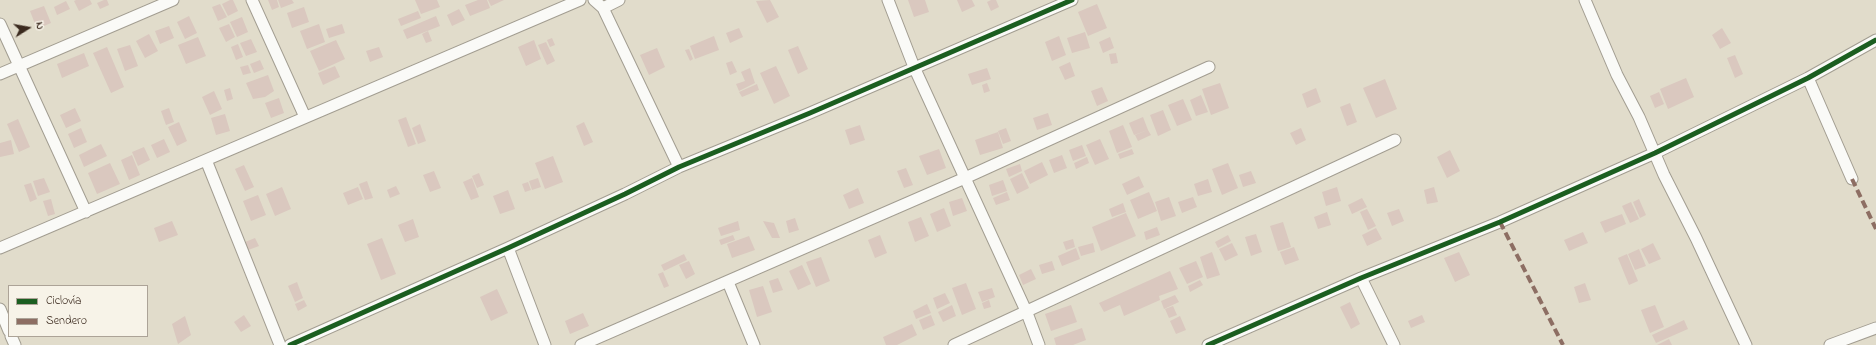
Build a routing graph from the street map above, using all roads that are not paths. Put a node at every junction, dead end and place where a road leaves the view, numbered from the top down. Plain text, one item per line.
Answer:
1 (173, 0) edge
2 (252, 0) edge
3 (580, 0) edge
4 (594, 0) edge
5 (619, 0) edge
6 (888, 0) edge
7 (1072, 0) edge
8 (1585, 0) edge
9 (603, 8) junction
10 (0, 24) edge
11 (1876, 40) edge
12 (19, 65) junction
13 (914, 67) junction
14 (1209, 67) dead end
15 (0, 74) edge
16 (1808, 78) junction
17 (305, 117) junction
18 (1395, 140) dead end
19 (1655, 153) junction
20 (206, 160) junction
21 (679, 167) junction
22 (965, 178) junction
23 (1852, 179) dead end
24 (86, 212) junction
25 (0, 248) edge
26 (508, 248) junction
27 (1361, 278) junction
28 (728, 282) junction
29 (0, 309) edge
30 (1027, 313) junction
31 (1876, 328) edge
32 (8, 329) edge
33 (1213, 344) edge
34 (280, 345) edge
35 (290, 345) edge
36 (545, 345) edge
37 (581, 345) edge
38 (754, 345) edge
39 (954, 345) edge
40 (1039, 345) edge
41 (1394, 345) edge
42 (1746, 345) edge
43 (1830, 345) edge

1 - 12 street
2 - 17 street
3 - 17 street
4 - 9 street
5 - 9 street
6 - 13 street
7 - 13 street
8 - 19 street
9 - 21 street
10 - 12 street
11 - 16 street
12 - 15 street
12 - 24 street
13 - 21 street
13 - 22 street
14 - 22 street
16 - 19 street
16 - 23 street
17 - 20 street
18 - 30 street
19 - 27 street
19 - 42 street
20 - 24 street
20 - 34 street
21 - 26 street
22 - 28 street
22 - 30 street
24 - 25 street
26 - 35 street
26 - 36 street
27 - 33 street
27 - 41 street
28 - 37 street
28 - 38 street
29 - 32 street
30 - 39 street
30 - 40 street
31 - 43 street

